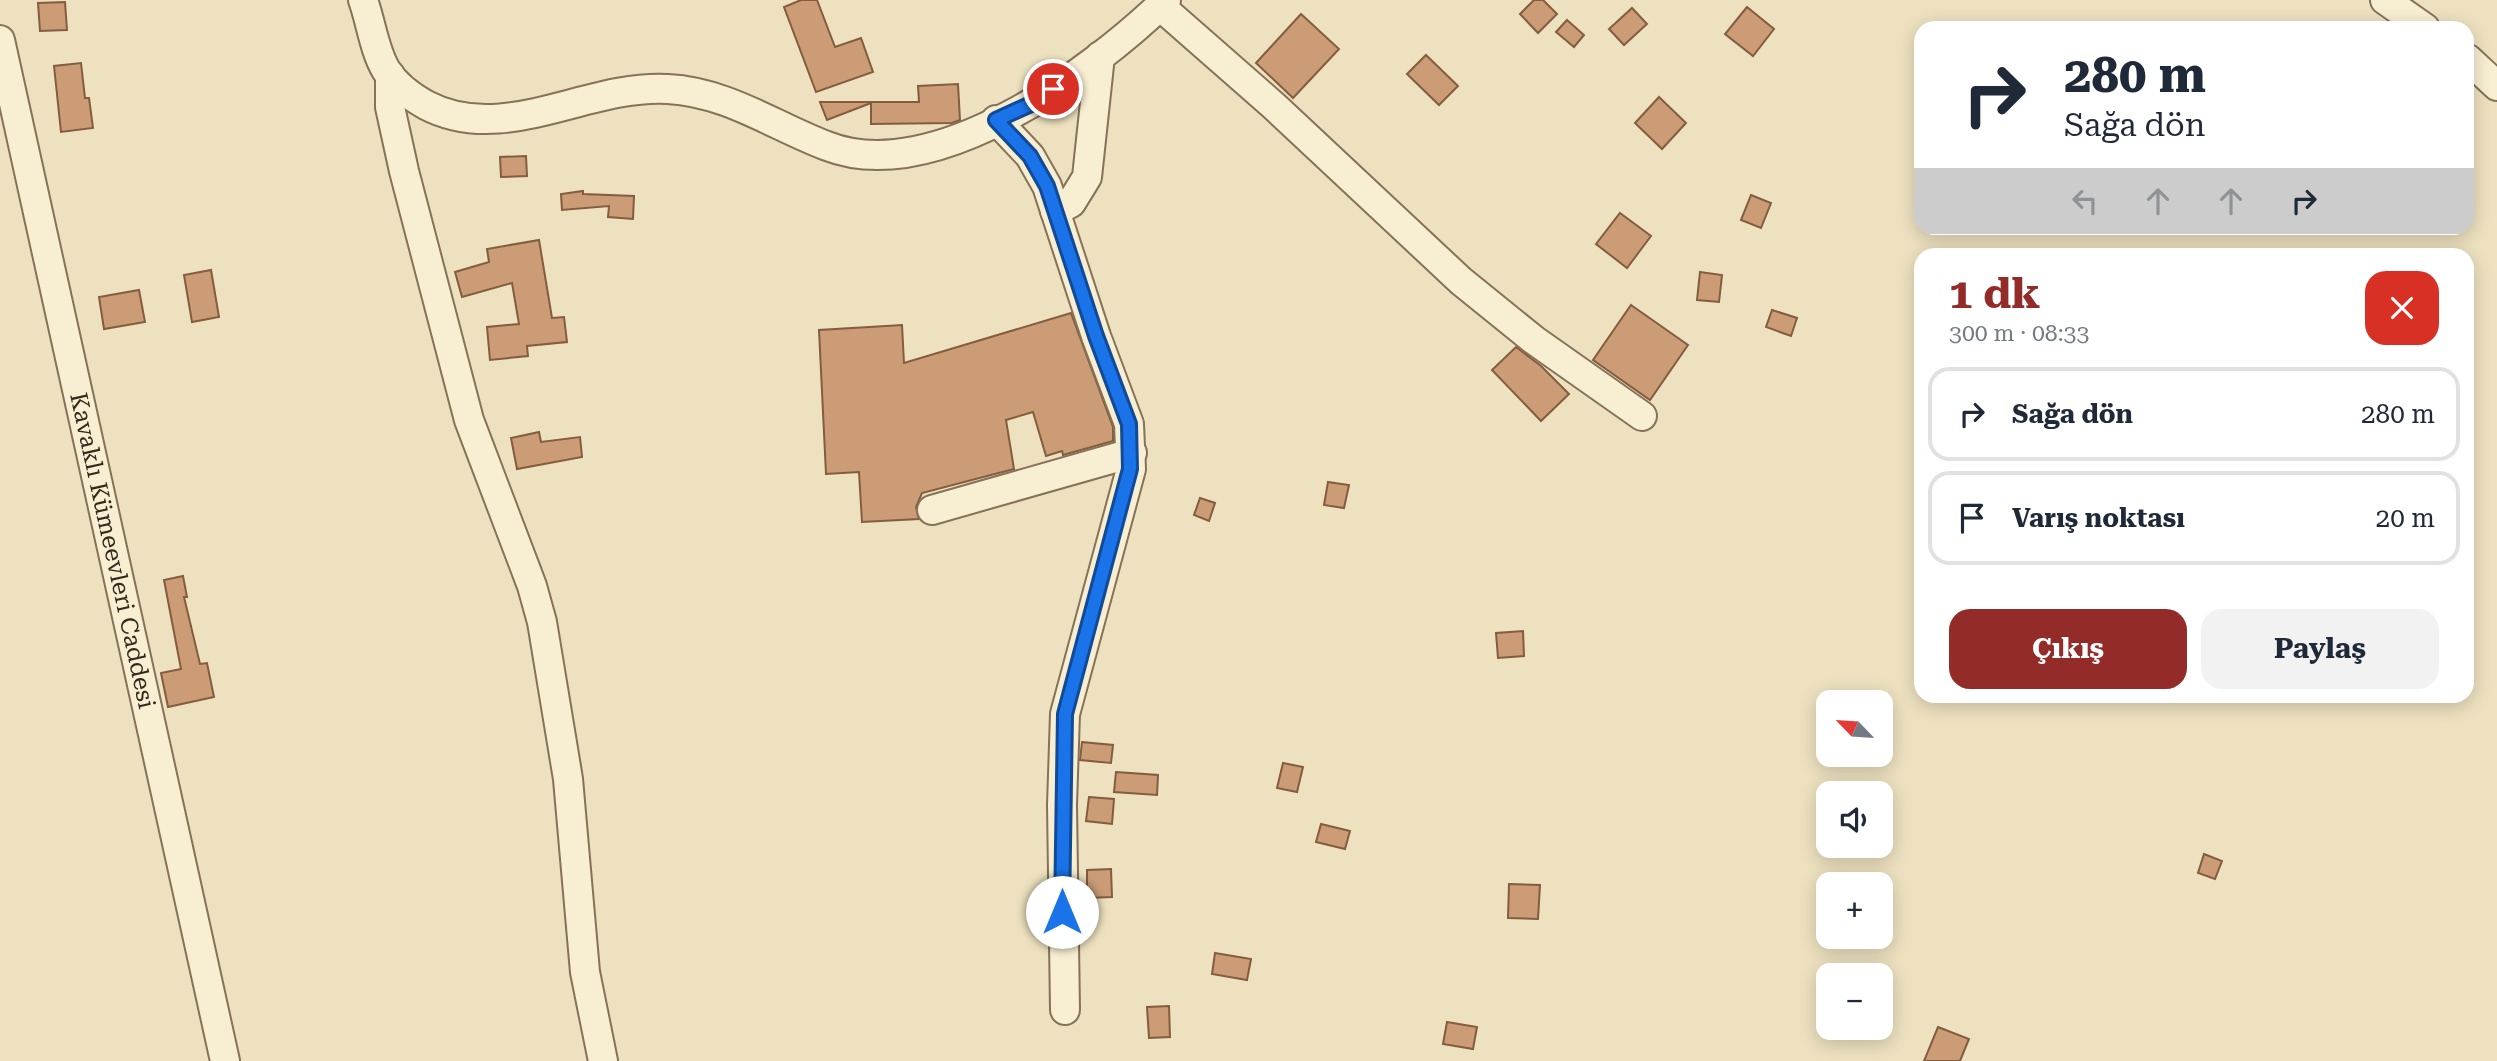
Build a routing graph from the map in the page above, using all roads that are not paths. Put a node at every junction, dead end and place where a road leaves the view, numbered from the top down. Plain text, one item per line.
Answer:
1 (363, 0) edge
2 (2385, 0) edge
3 (1163, 3) edge
4 (2415, 21) edge
5 (0, 40) edge
6 (1100, 56) junction
7 (2474, 65) edge
8 (390, 75) junction
9 (2497, 86) edge
10 (996, 120) junction
11 (1055, 211) junction
12 (1642, 416) dead end
13 (1132, 453) junction
14 (932, 510) dead end
15 (1065, 1010) dead end
16 (225, 1061) edge
17 (603, 1061) edge

1 - 8 street
2 - 4 street
3 - 6 street
3 - 12 street
5 - 16 street, Kavaklı Kümeevleri Caddesi
6 - 10 street
6 - 11 street
7 - 9 street
8 - 10 street
8 - 17 street
10 - 11 street
11 - 13 street
13 - 14 street
13 - 15 street

